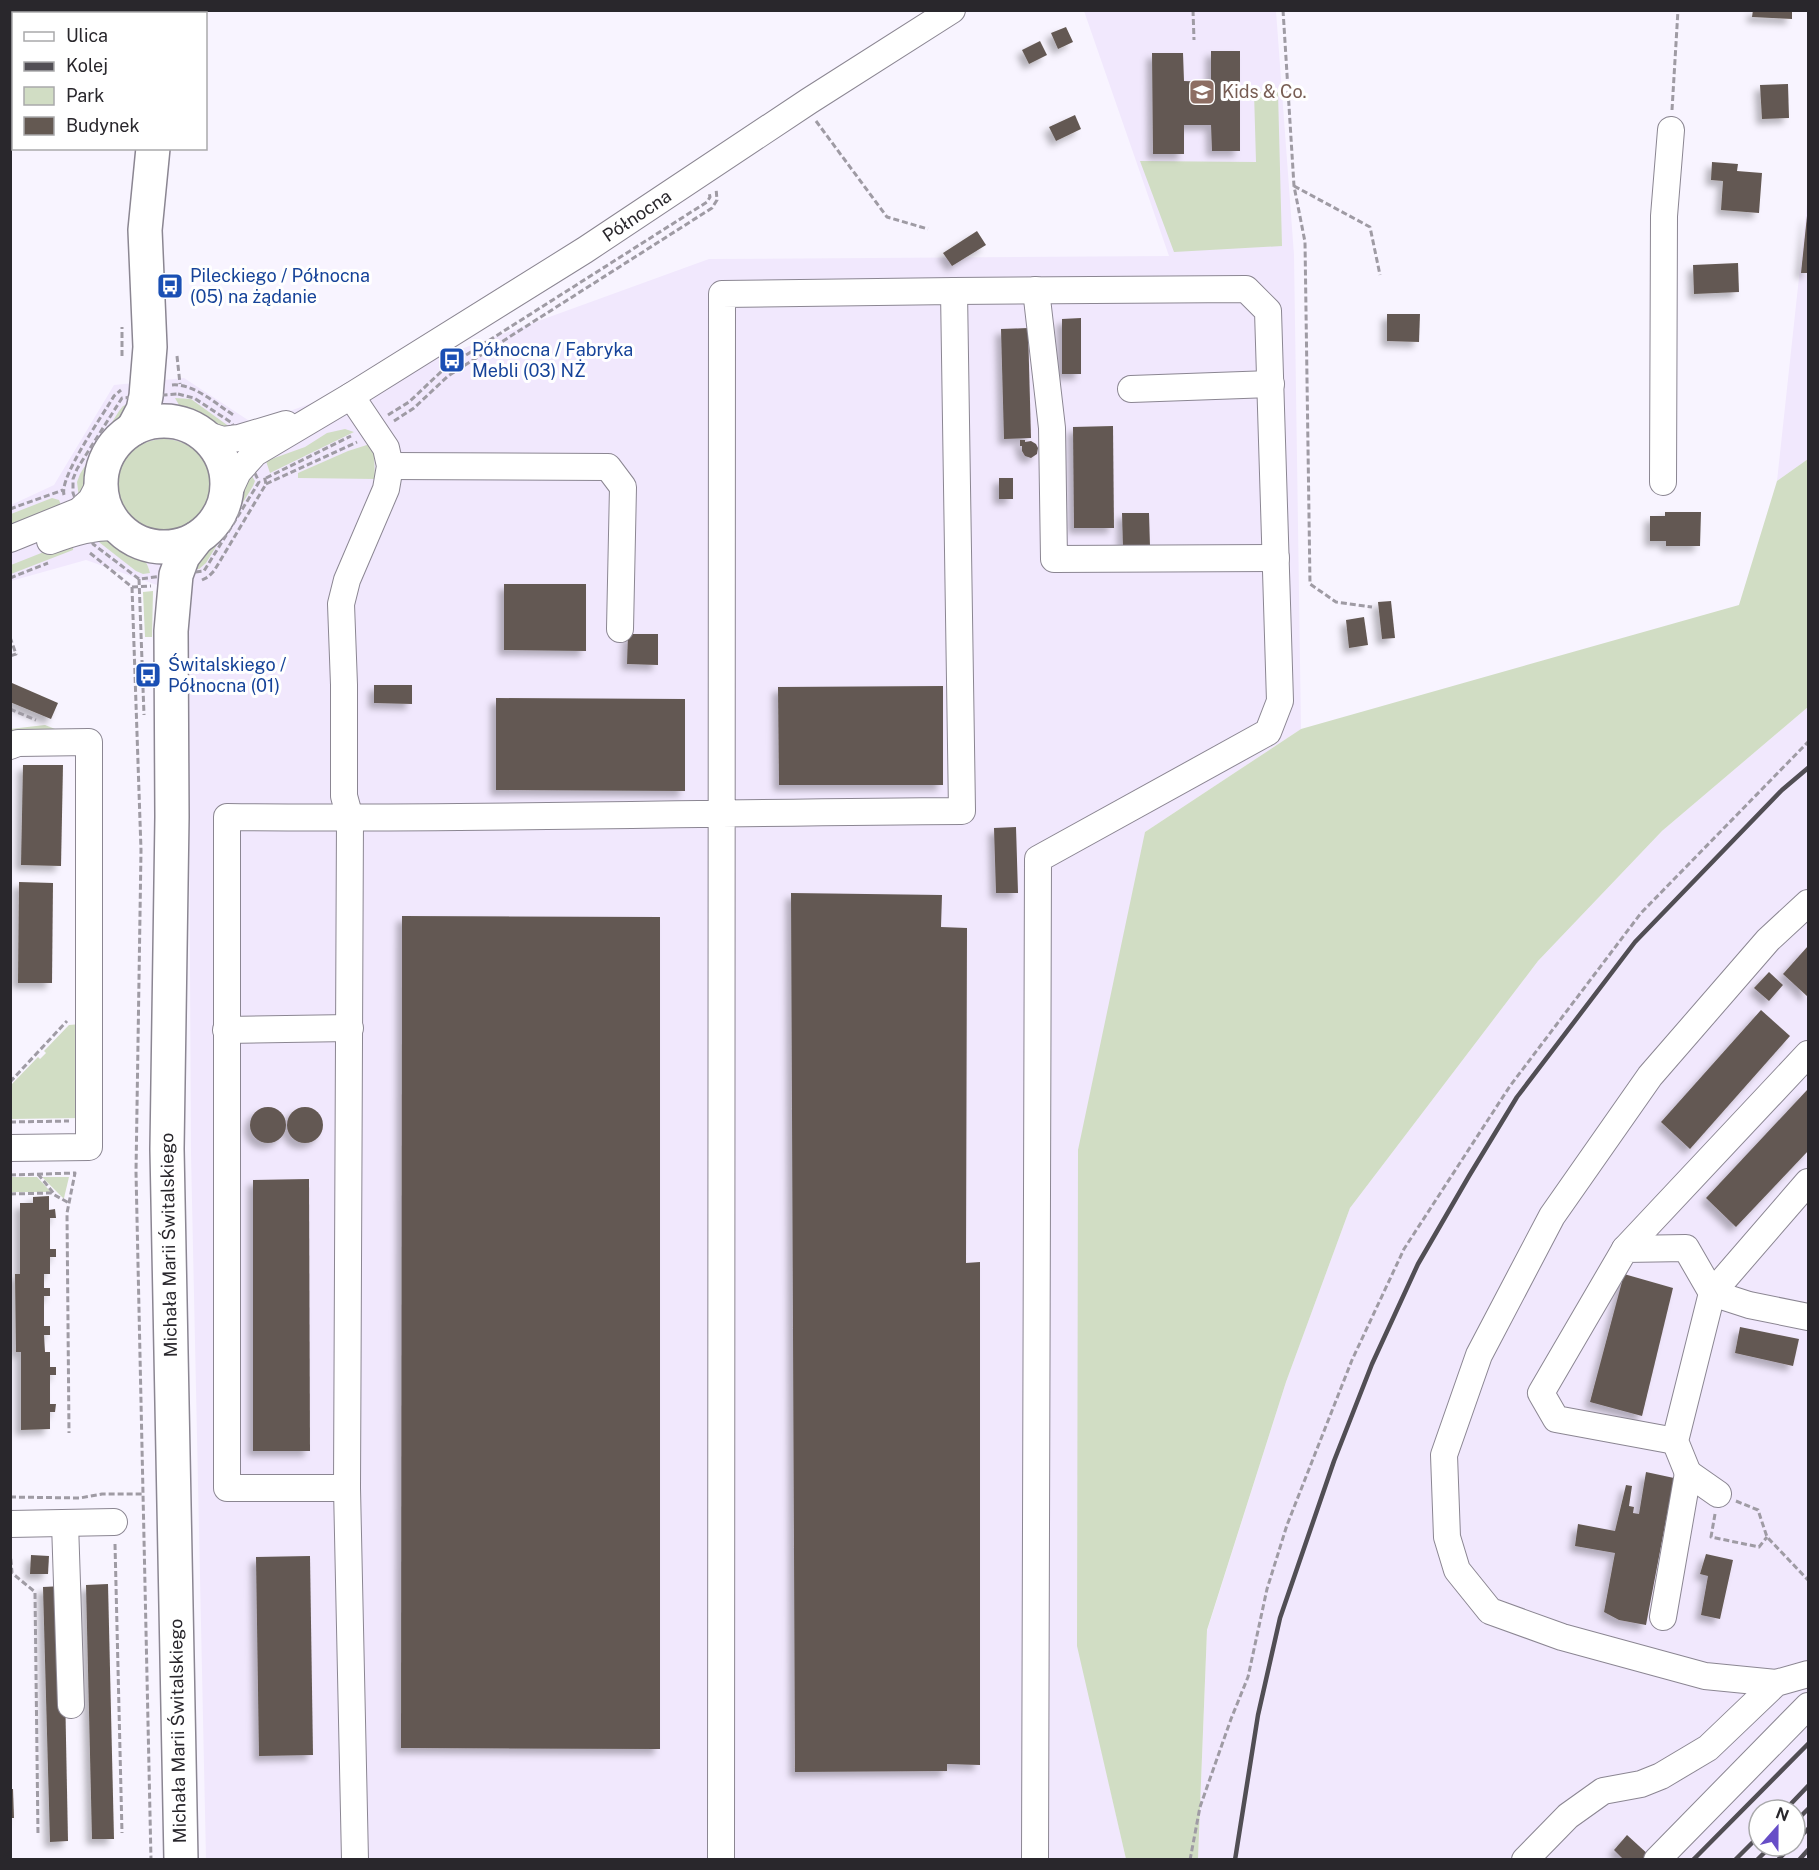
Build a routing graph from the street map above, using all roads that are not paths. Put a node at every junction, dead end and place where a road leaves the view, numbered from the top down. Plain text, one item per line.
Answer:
1 (952, 10) edge
2 (1671, 130) road end
3 (153, 150) edge
4 (1036, 290) junction
5 (954, 291) junction
6 (1270, 384) junction
7 (1131, 389) dead end
8 (154, 391) junction
9 (351, 396) junction
10 (133, 429) junction
11 (193, 429) junction
12 (248, 446) junction
13 (390, 466) junction
14 (102, 479) junction
15 (1663, 482) dead end
16 (226, 498) junction
17 (78, 522) junction
18 (126, 533) junction
19 (197, 538) junction
20 (10, 539) edge
21 (10, 556) edge
22 (1276, 558) junction
23 (154, 582) junction
24 (620, 629) dead end
25 (10, 746) edge
26 (722, 812) junction
27 (350, 818) junction
28 (1809, 903) edge
29 (350, 1028) junction
30 (226, 1030) junction
31 (1809, 1054) edge
32 (10, 1148) edge
33 (1809, 1182) edge
34 (1624, 1249) junction
35 (1712, 1293) junction
36 (1809, 1317) edge
37 (1675, 1441) junction
38 (1688, 1473) junction
39 (347, 1488) junction
40 (1718, 1494) road end
41 (114, 1522) road end
42 (65, 1523) junction
43 (10, 1524) edge
44 (1663, 1617) dead end
45 (1809, 1674) edge
46 (1776, 1683) junction
47 (71, 1705) dead end
48 (1809, 1706) edge
49 (181, 1860) edge
50 (356, 1860) edge
51 (721, 1860) edge
52 (1035, 1860) edge
53 (1525, 1860) edge
54 (1657, 1860) edge

1 - 9 street, Północna
2 - 15 street
3 - 8 main road
4 - 5 street
4 - 6 street
4 - 22 street
5 - 26 street
5 - 26 street
6 - 7 street
6 - 22 street
8 - 10 main road
8 - 11 main road
9 - 12 street, Północna
9 - 13 street
10 - 11 main road
10 - 14 main road
11 - 12 street
11 - 16 main road
12 - 16 street, Północna
13 - 24 street
13 - 27 street
14 - 17 street
14 - 18 main road
16 - 19 main road
17 - 18 street
17 - 20 street
17 - 21 street
18 - 19 main road
18 - 23 main road, Michała Marii Świtalskiego
19 - 23 main road
22 - 52 street
23 - 49 main road, Michała Marii Świtalskiego
25 - 32 street
26 - 27 street
26 - 51 street
27 - 29 street
27 - 30 street
28 - 46 street
29 - 30 street
29 - 39 street
30 - 39 street
31 - 34 street
33 - 35 street
34 - 35 street
34 - 37 street
35 - 36 street
35 - 37 street
37 - 38 street
38 - 40 street
38 - 44 street
39 - 50 street
41 - 42 street
42 - 43 street
42 - 47 street
45 - 46 street
46 - 53 street
48 - 54 street

